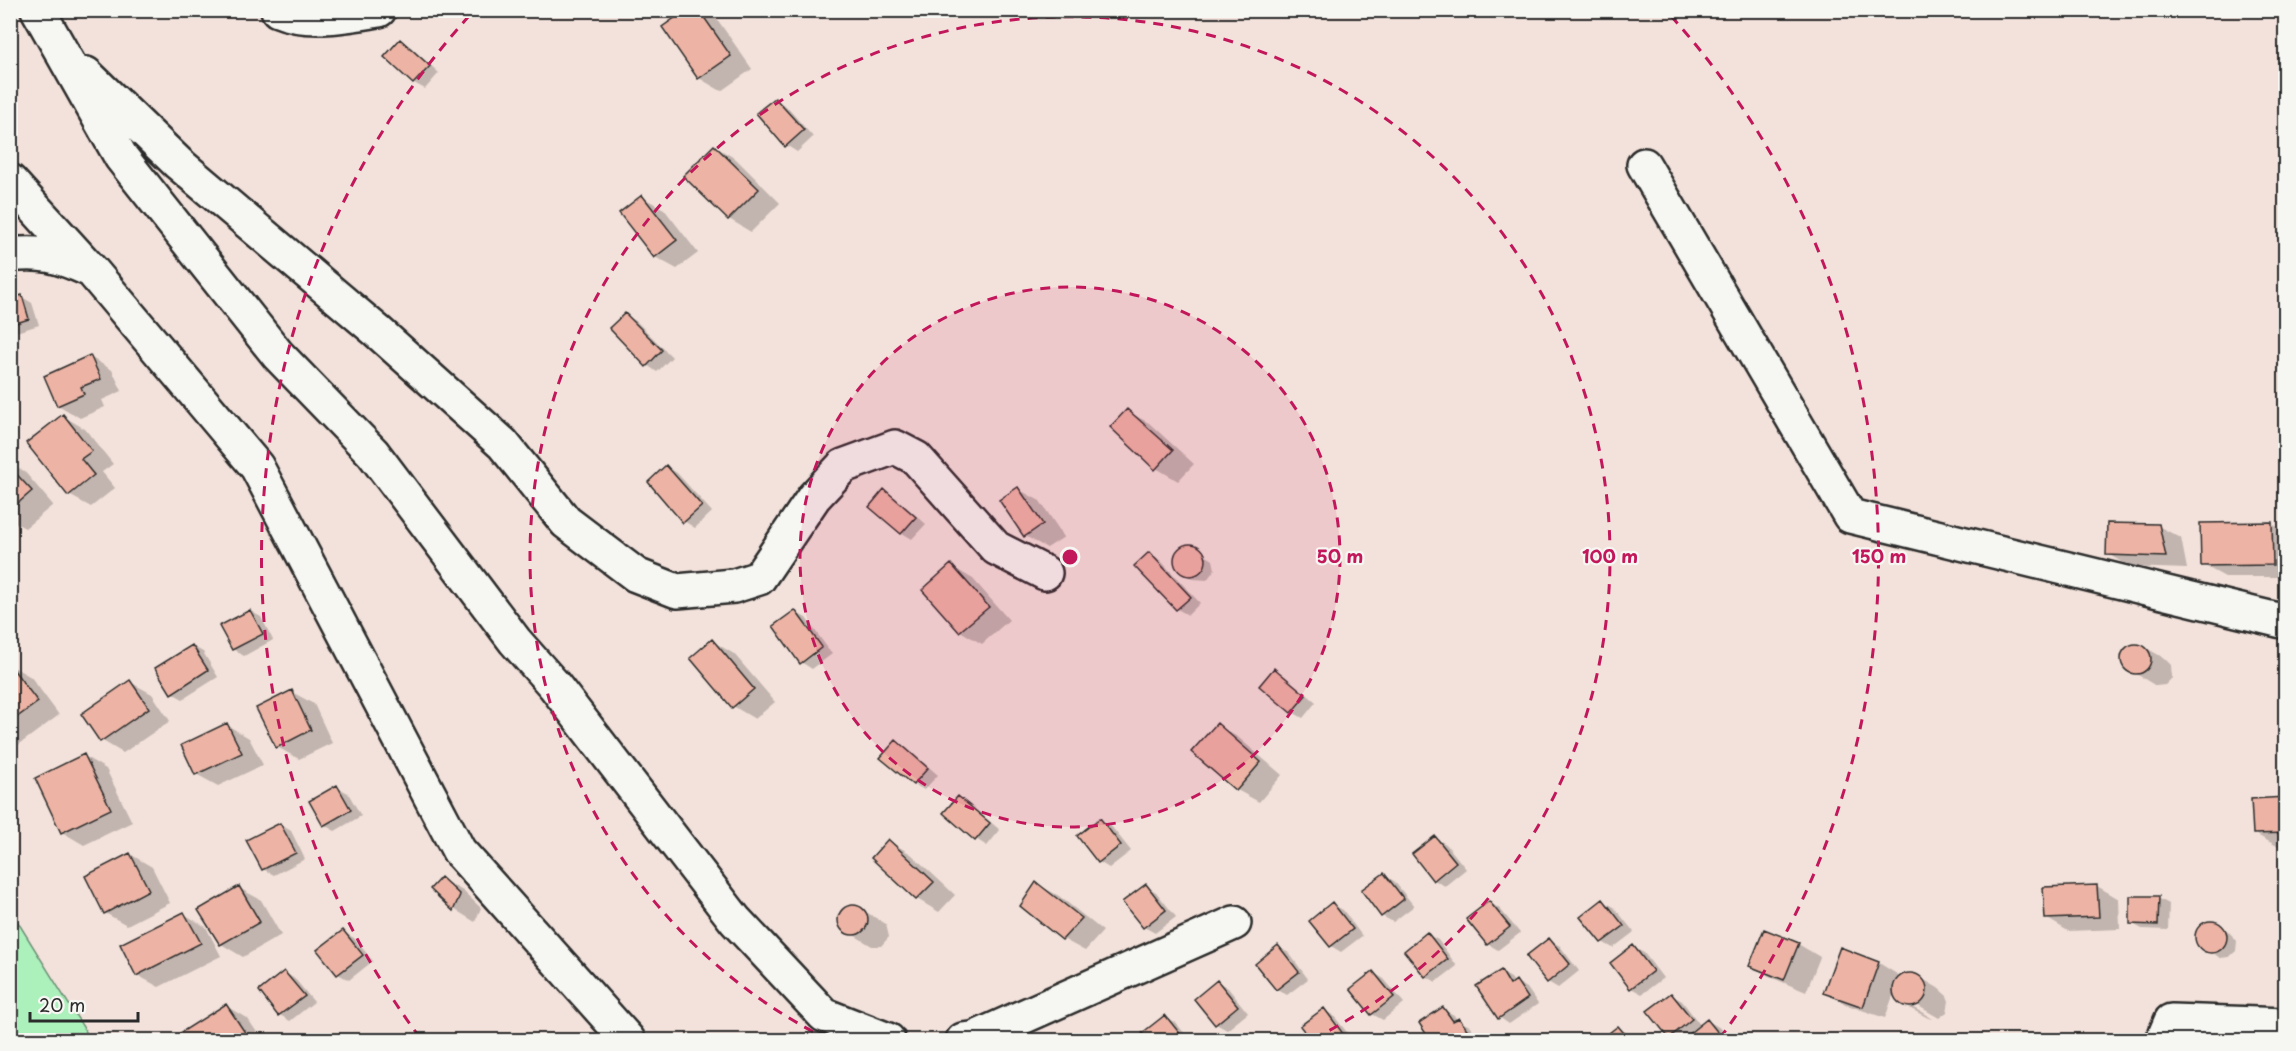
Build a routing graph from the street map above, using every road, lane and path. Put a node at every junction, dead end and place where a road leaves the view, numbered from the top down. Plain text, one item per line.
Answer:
1 (39, 10) edge
2 (278, 10) edge
3 (379, 10) edge
4 (58, 48) junction
5 (1644, 165) dead end
6 (10, 181) edge
7 (10, 255) edge
8 (92, 271) junction
9 (1045, 573) dead end
10 (2286, 621) edge
11 (1234, 922) dead end
12 (2286, 1025) edge
13 (628, 1041) edge
14 (888, 1041) edge
15 (963, 1041) edge
16 (2163, 1041) edge

1 - 4 street
2 - 3 street
4 - 9 street
4 - 14 street
5 - 10 street
6 - 8 street
7 - 8 street
8 - 13 street
11 - 15 street
12 - 16 street

